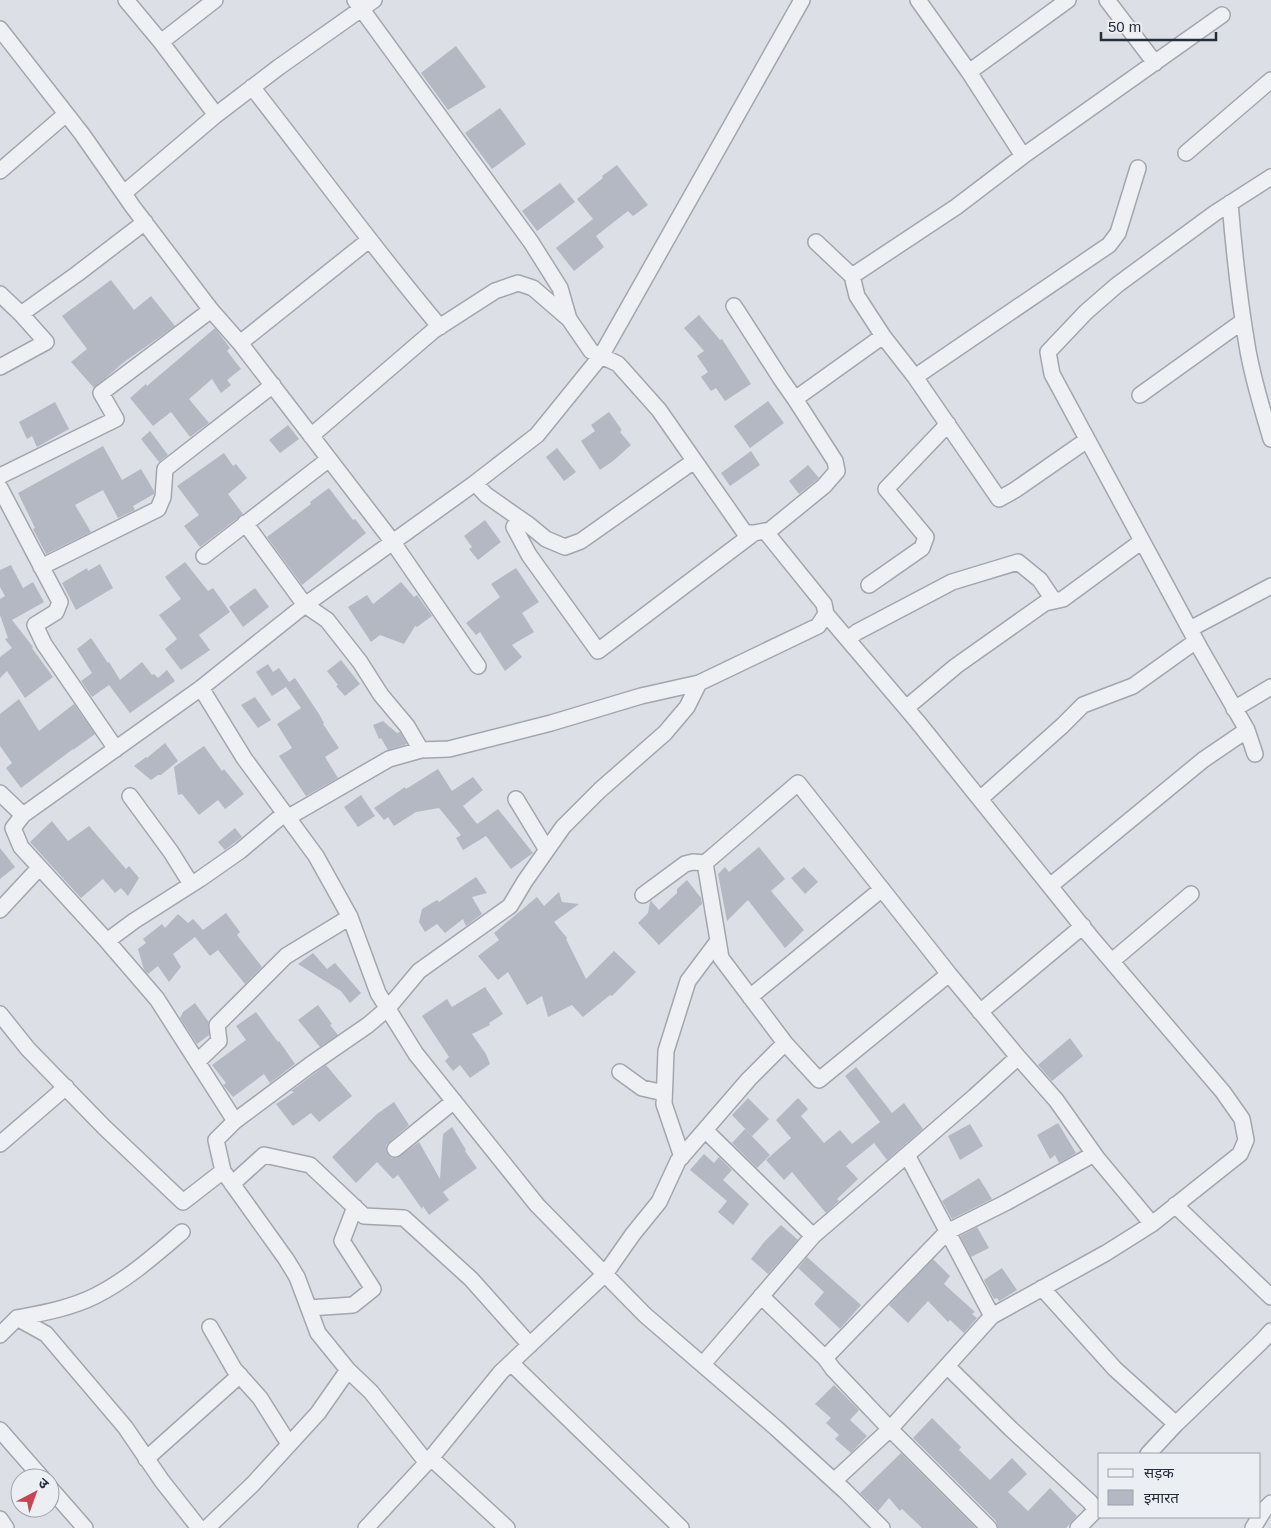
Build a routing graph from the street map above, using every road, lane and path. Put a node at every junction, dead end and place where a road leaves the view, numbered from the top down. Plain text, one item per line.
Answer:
1 (126, 0) edge
2 (215, 0) edge
3 (802, 0) edge
4 (918, 0) edge
5 (1068, 0) edge
6 (1107, 0) edge
7 (363, 3) edge
8 (1222, 15) dead end
9 (0, 29) edge
10 (161, 42) junction
11 (1155, 63) junction
12 (969, 72) junction
13 (1271, 80) edge
14 (252, 87) junction
15 (66, 114) junction
16 (216, 115) junction
17 (1186, 153) dead end
18 (1023, 156) junction
19 (1138, 168) dead end
20 (0, 171) edge
21 (1271, 177) edge
22 (124, 193) junction
23 (1230, 203) junction
24 (145, 222) junction
25 (370, 240) junction
26 (816, 242) dead end
27 (852, 276) junction
28 (0, 294) edge
29 (734, 306) dead end
30 (211, 310) junction
31 (21, 314) junction
32 (569, 319) junction
33 (1243, 321) junction
34 (440, 327) junction
35 (883, 336) junction
36 (240, 343) junction
37 (601, 356) junction
38 (0, 367) edge
39 (915, 377) junction
40 (273, 385) junction
41 (1140, 395) dead end
42 (795, 399) junction
43 (948, 424) junction
44 (311, 436) junction
45 (1271, 438) edge
46 (1087, 440) junction
47 (329, 459) junction
48 (694, 461) junction
49 (0, 476) edge
50 (475, 483) junction
51 (0, 488) edge
52 (519, 518) junction
53 (245, 523) junction
54 (759, 532) junction
55 (392, 541) junction
56 (1142, 541) junction
57 (204, 556) dead end
58 (42, 567) junction
59 (869, 585) dead end
60 (1271, 586) edge
61 (1054, 601) junction
62 (305, 605) junction
63 (826, 614) junction
64 (1193, 635) junction
65 (848, 639) junction
66 (478, 666) dead end
67 (699, 683) junction
68 (1271, 687) edge
69 (201, 688) junction
70 (906, 708) junction
71 (1234, 709) junction
72 (1247, 730) junction
73 (116, 749) junction
74 (421, 750) junction
75 (1255, 754) dead end
76 (0, 793) edge
77 (130, 796) dead end
78 (980, 798) junction
79 (516, 800) dead end
80 (23, 815) junction
81 (286, 816) junction
82 (547, 850) junction
83 (705, 863) junction
84 (40, 868) junction
85 (192, 884) junction
86 (1050, 886) junction
87 (882, 888) junction
88 (1191, 894) dead end
89 (643, 895) dead end
90 (0, 910) edge
91 (350, 916) junction
92 (1083, 926) junction
93 (718, 941) junction
94 (107, 942) junction
95 (1112, 961) junction
96 (948, 974) junction
97 (750, 997) junction
98 (388, 1008) junction
99 (980, 1012) junction
100 (0, 1014) edge
101 (785, 1043) junction
102 (1018, 1057) junction
103 (198, 1061) junction
104 (620, 1072) dead end
105 (66, 1087) junction
106 (664, 1093) junction
107 (454, 1101) junction
108 (235, 1122) junction
109 (705, 1130) junction
110 (0, 1144) edge
111 (395, 1149) dead end
112 (1094, 1154) junction
113 (907, 1155) junction
114 (682, 1156) junction
115 (223, 1171) junction
116 (232, 1184) junction
117 (1175, 1206) junction
118 (355, 1207) junction
119 (1152, 1224) junction
120 (182, 1232) dead end
121 (947, 1232) junction
122 (813, 1236) junction
123 (605, 1274) junction
124 (1042, 1288) junction
125 (1270, 1294) edge
126 (761, 1296) junction
127 (309, 1308) junction
128 (992, 1316) junction
129 (17, 1318) junction
130 (210, 1327) dead end
131 (1271, 1331) edge
132 (0, 1335) edge
133 (530, 1345) junction
134 (825, 1358) junction
135 (511, 1363) junction
136 (703, 1364) junction
137 (947, 1366) junction
138 (348, 1370) junction
139 (240, 1375) junction
140 (1176, 1424) junction
141 (890, 1429) junction
142 (0, 1430) edge
143 (289, 1444) junction
144 (1149, 1453) edge
145 (146, 1458) junction
146 (429, 1460) junction
147 (33, 1468) edge
148 (834, 1481) junction
149 (60, 1499) edge
150 (1271, 1503) edge
151 (1098, 1508) edge
152 (1261, 1515) edge
153 (0, 1519) edge
154 (6, 1528) edge
155 (85, 1528) edge
156 (199, 1528) edge
157 (206, 1528) edge
158 (366, 1528) edge
159 (507, 1528) edge
160 (681, 1528) edge
161 (882, 1528) edge
162 (988, 1528) edge
163 (1078, 1528) edge

1 - 10 street
2 - 10 street
3 - 37 street
4 - 12 street
5 - 12 street
6 - 11 street
7 - 14 street
7 - 32 street
8 - 11 street
9 - 15 street
10 - 16 street
11 - 18 street
12 - 18 street
13 - 17 street
14 - 16 street
14 - 25 street
15 - 20 street
15 - 22 street
16 - 22 street
18 - 27 street
19 - 39 street
21 - 23 street
22 - 24 street
23 - 33 street
23 - 46 street
24 - 30 street
24 - 31 street
25 - 34 street
25 - 36 street
26 - 27 street
27 - 35 street
28 - 31 street
29 - 42 street
30 - 36 street
30 - 49 street
31 - 38 street
32 - 34 street
32 - 37 street
33 - 41 street
33 - 45 street
34 - 44 street
35 - 39 street
35 - 42 street
36 - 40 street
37 - 48 street
37 - 50 street
39 - 43 street
40 - 44 street
40 - 58 street
42 - 54 street
43 - 46 street
43 - 59 street
44 - 47 street
46 - 56 street
47 - 53 street
47 - 55 street
48 - 52 street
48 - 54 street
50 - 52 street
50 - 55 street
51 - 58 street
52 - 54 street
53 - 57 street
53 - 62 street
54 - 63 street
55 - 62 street
55 - 66 street
56 - 61 street
56 - 64 street
58 - 73 street
60 - 64 street
61 - 65 street
61 - 70 street
62 - 69 street
62 - 74 street
63 - 65 street
63 - 67 street
64 - 71 street
64 - 78 street
65 - 70 street
67 - 74 street
67 - 82 street
68 - 71 street
69 - 73 street
69 - 81 street
70 - 78 street
71 - 72 street
72 - 75 street
72 - 86 street
73 - 80 street
74 - 81 street
76 - 80 street
77 - 85 street
78 - 86 street
79 - 82 street
80 - 84 street
81 - 85 street
81 - 91 street
82 - 98 street
83 - 87 street
83 - 89 street
83 - 93 street
84 - 90 street
84 - 94 street
85 - 94 street
86 - 92 street
87 - 96 street
87 - 97 street
88 - 95 street
91 - 98 street
91 - 103 street
92 - 95 street
92 - 99 street
93 - 97 street
93 - 106 street
94 - 103 street
95 - 117 street
96 - 99 street
96 - 101 street
97 - 101 street
98 - 107 street
98 - 108 street
99 - 102 street
100 - 105 street
101 - 109 street
102 - 112 street
102 - 113 street
103 - 108 street
104 - 106 street
105 - 110 street
105 - 115 street
106 - 114 street
107 - 111 street
107 - 123 street
108 - 115 street
109 - 114 street
109 - 122 street
112 - 119 street
112 - 121 street
113 - 121 street
113 - 122 street
114 - 123 street
115 - 116 street
116 - 118 street
116 - 127 street
117 - 119 street
117 - 125 street
118 - 127 street
118 - 133 street
119 - 124 street
120 - 129 street
121 - 128 street
121 - 134 street
122 - 126 street
123 - 133 street
123 - 136 street
124 - 128 street
124 - 140 street
126 - 134 street
126 - 136 street
127 - 138 street
128 - 137 street
129 - 132 street
129 - 145 street
130 - 139 street
131 - 140 street
133 - 135 street
134 - 141 street
135 - 146 street
135 - 160 street
136 - 148 street
137 - 141 street
137 - 151 street
138 - 143 street
138 - 146 street
139 - 143 street
139 - 145 street
140 - 144 street
141 - 148 street
141 - 162 street
142 - 147 street
143 - 157 street
145 - 156 street
146 - 158 street
146 - 159 street
148 - 161 street
149 - 155 street
150 - 152 street
151 - 163 street
153 - 154 street

